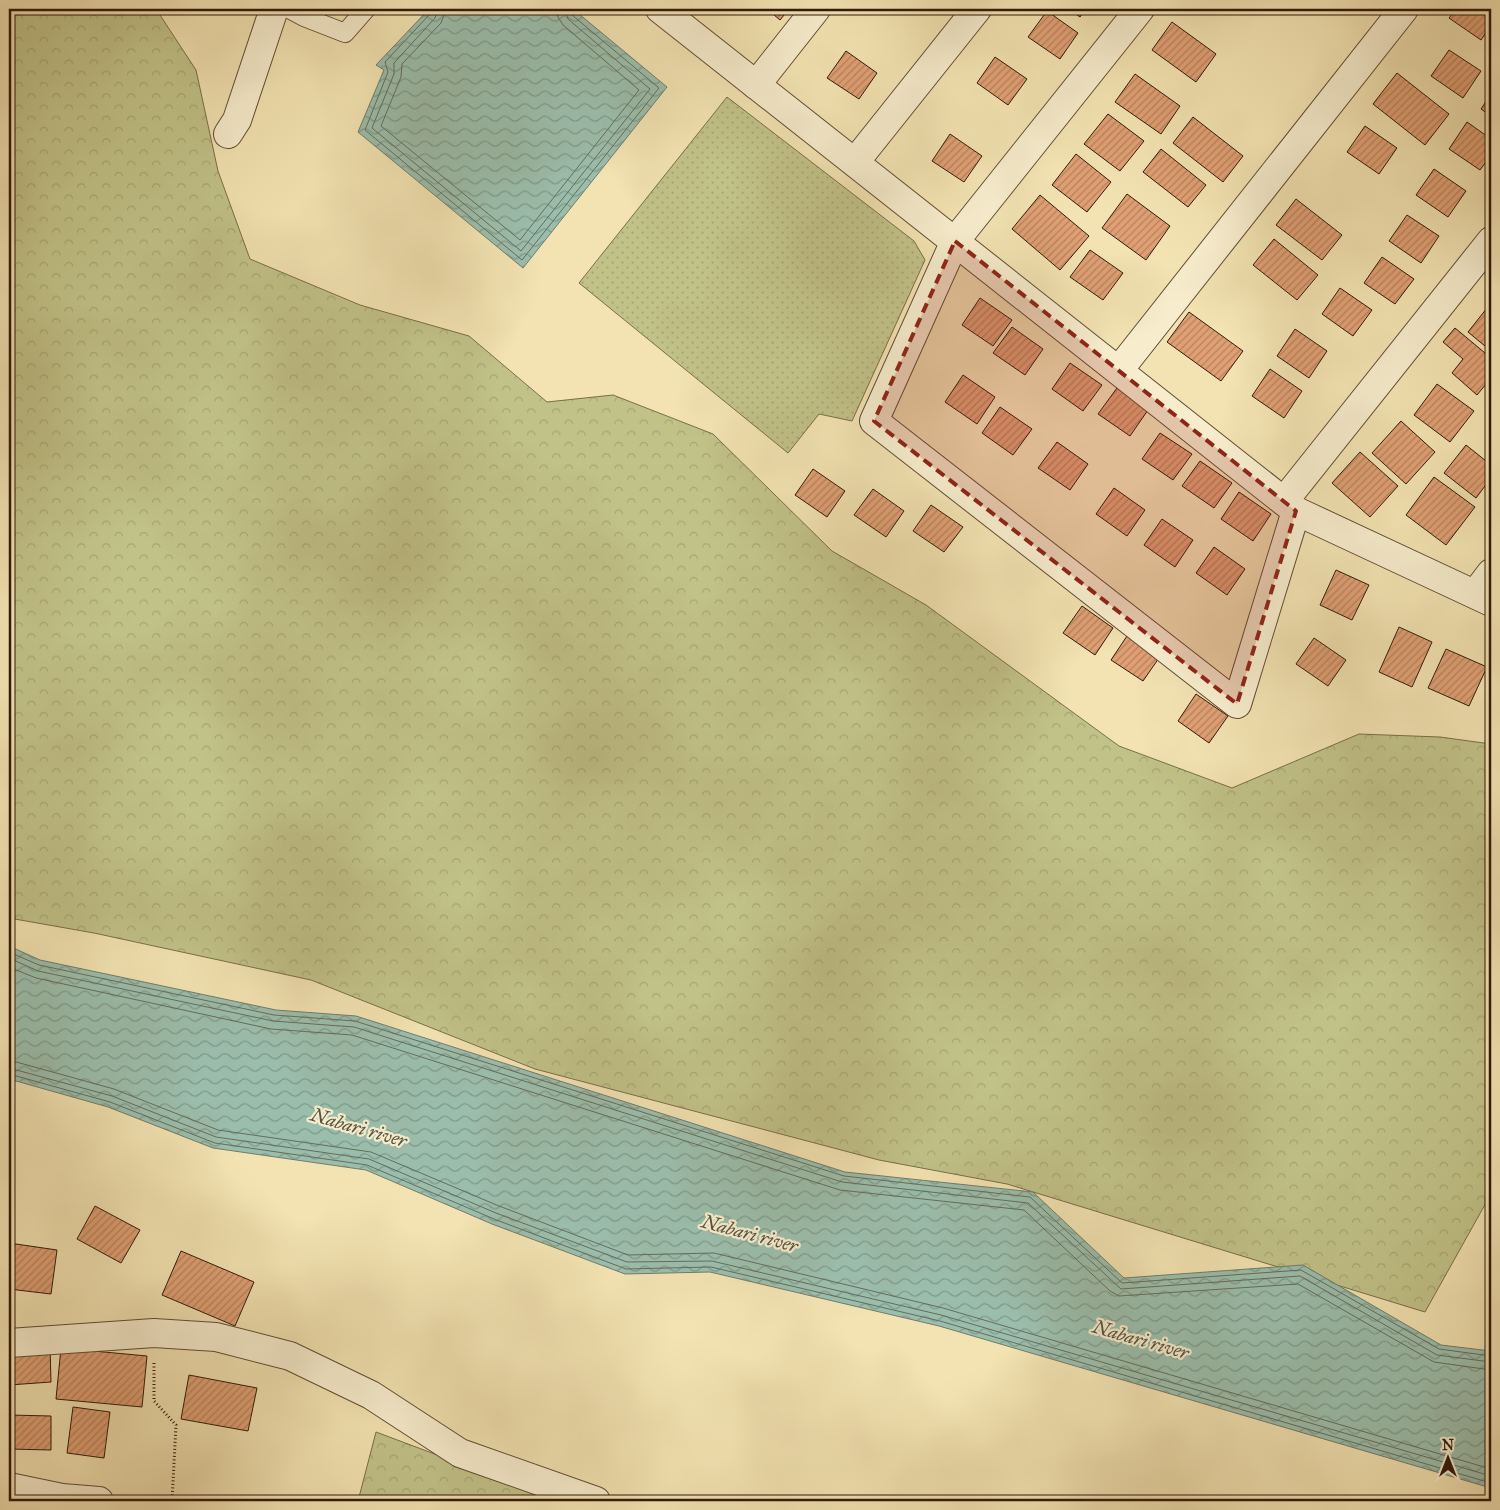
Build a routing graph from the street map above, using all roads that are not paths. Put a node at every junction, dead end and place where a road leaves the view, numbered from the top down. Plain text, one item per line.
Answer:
1 (274, 9) edge
2 (289, 9) edge
3 (366, 9) edge
4 (660, 9) edge
5 (816, 9) edge
6 (977, 9) edge
7 (1140, 9) edge
8 (1404, 9) edge
9 (756, 85) junction
10 (228, 134) dead end
11 (855, 162) junction
12 (955, 241) junction
13 (1491, 241) edge
14 (1119, 370) junction
15 (1290, 506) junction
16 (1486, 590) edge
17 (9, 1343) edge
18 (9, 1487) edge
19 (99, 1501) edge
20 (596, 1501) edge

1 - 10 street
2 - 3 lane
4 - 9 street
5 - 9 street
6 - 11 street
7 - 12 street
8 - 14 street
9 - 11 street
11 - 12 street
12 - 14 street
12 - 15 street
13 - 15 street
14 - 15 street
15 - 16 street
17 - 20 street
18 - 19 street

